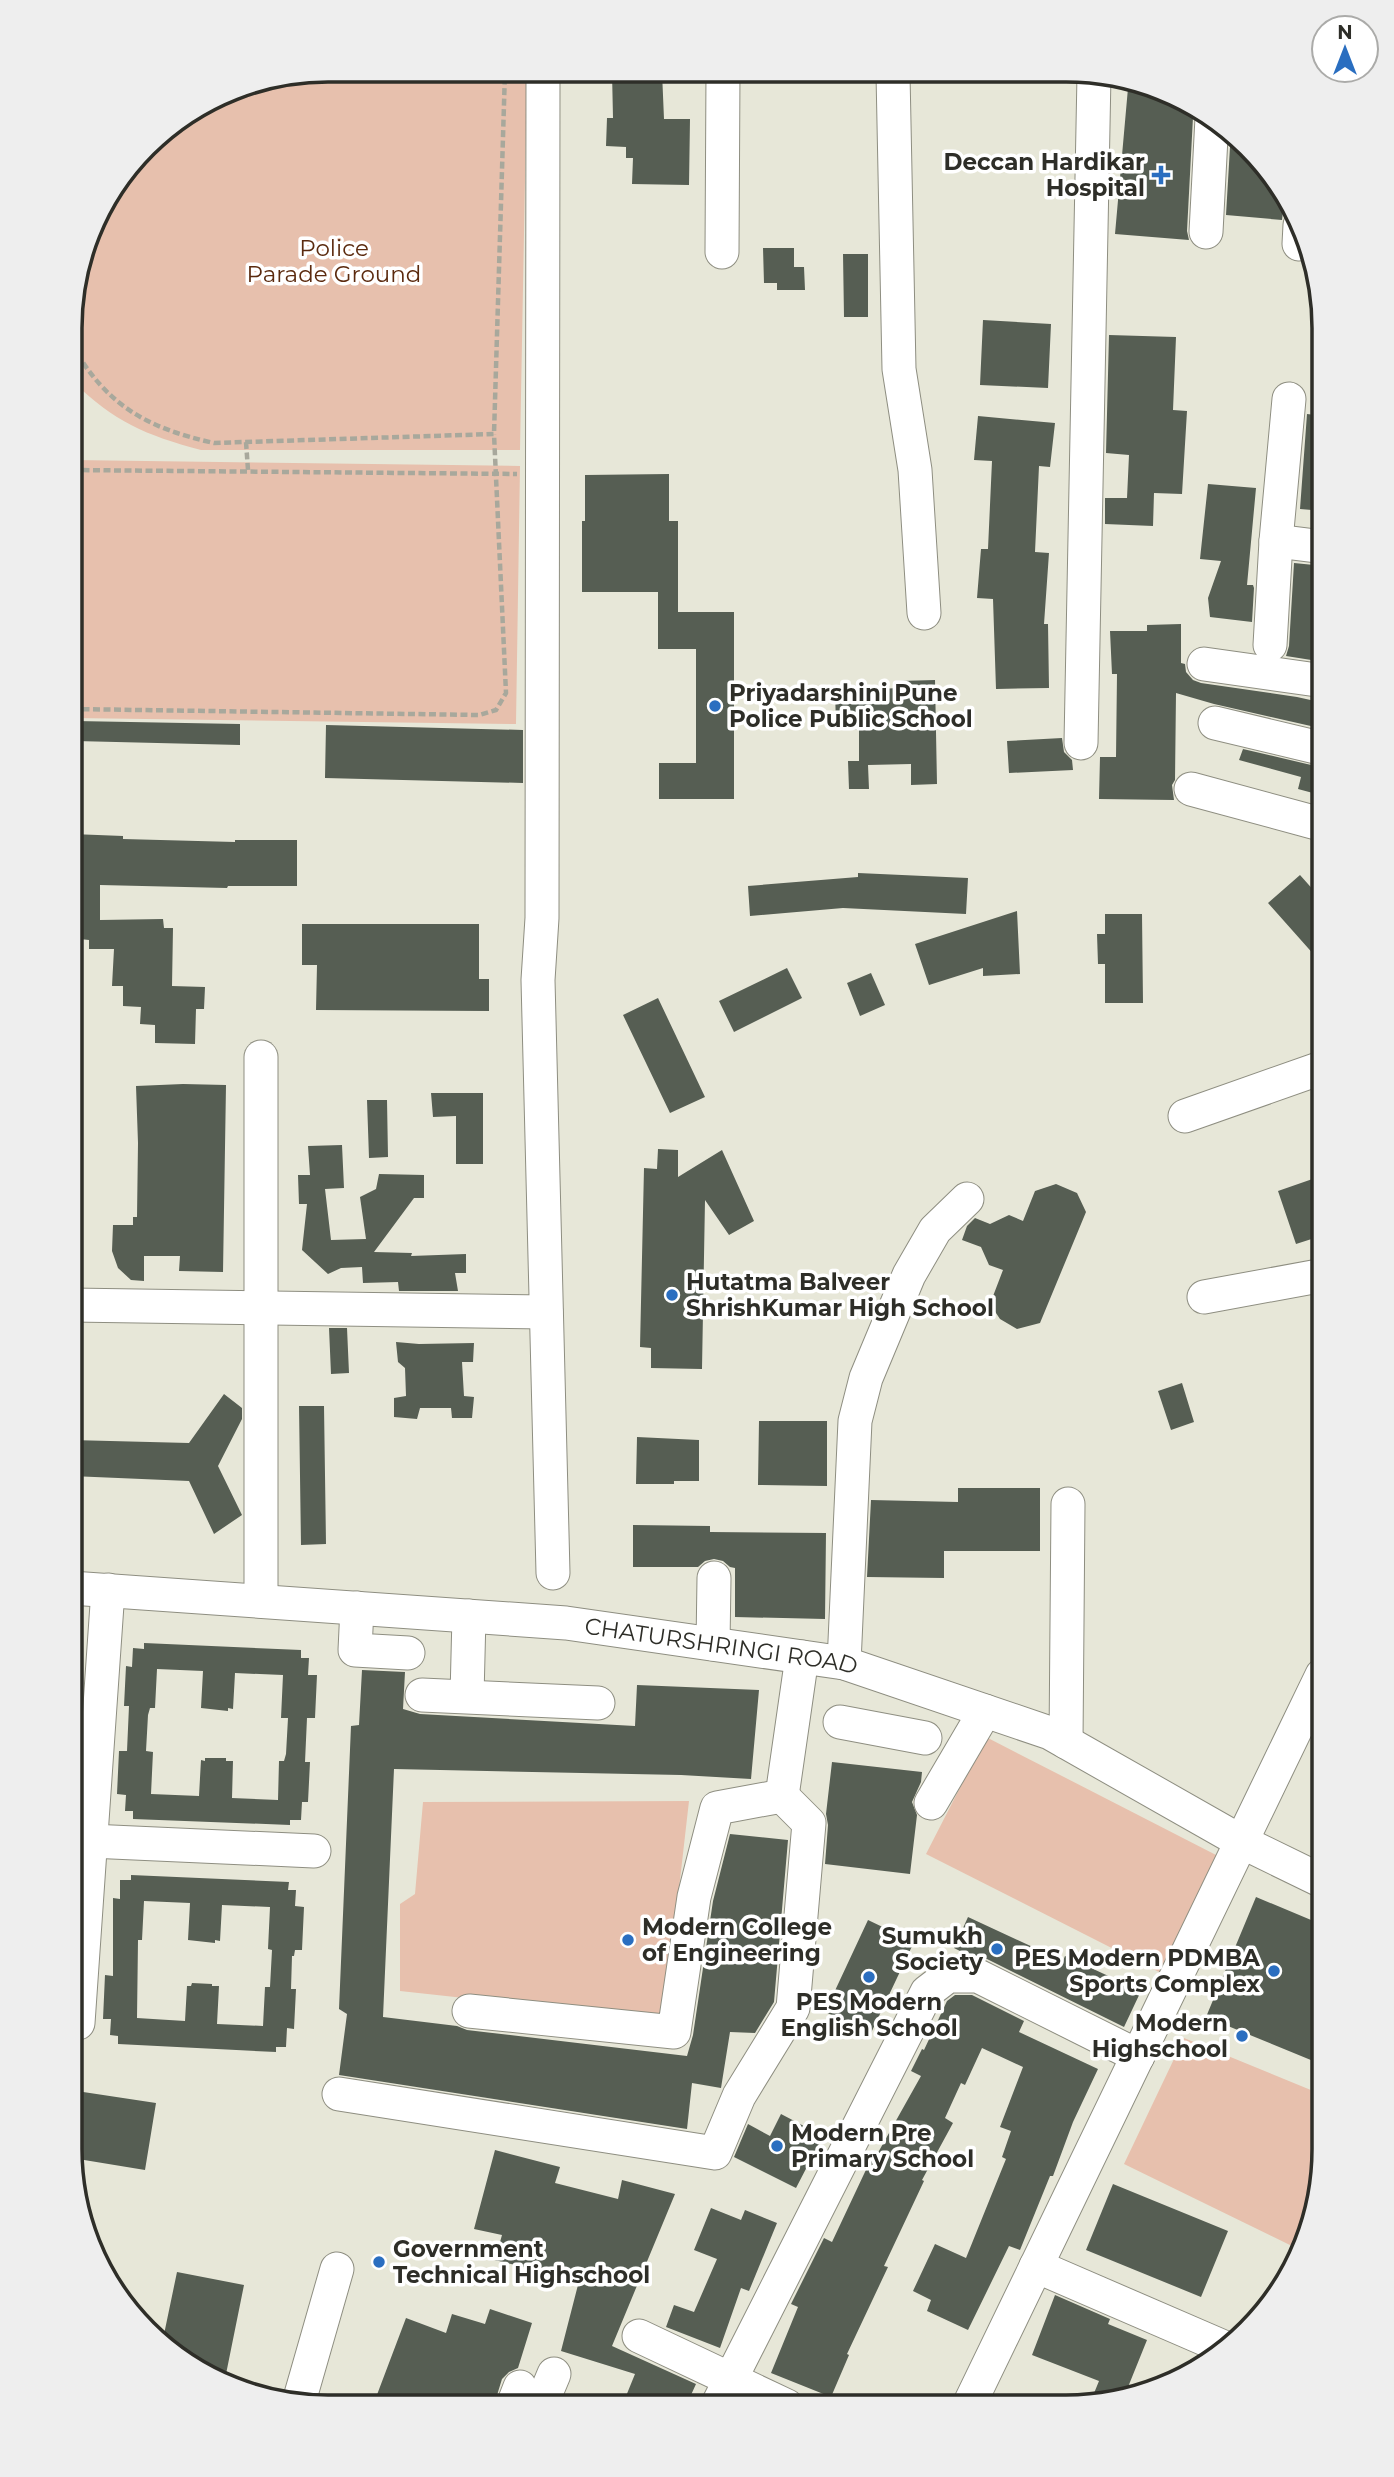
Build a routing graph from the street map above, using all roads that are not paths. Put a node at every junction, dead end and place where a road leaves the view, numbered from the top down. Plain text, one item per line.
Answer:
1 (723, 82) edge
2 (893, 82) edge
3 (543, 83) edge
4 (1094, 84) edge
5 (1211, 130) edge
6 (1206, 232) dead end
7 (722, 252) dead end
8 (1289, 399) dead end
9 (1276, 541) junction
10 (1312, 545) edge
11 (924, 613) dead end
12 (1270, 645) dead end
13 (1203, 664) dead end
14 (1312, 679) edge
15 (1215, 723) dead end
16 (1082, 743) dead end
17 (1312, 745) edge
18 (1191, 789) dead end
19 (1312, 822) edge
20 (261, 1057) dead end
21 (1312, 1071) edge
22 (1185, 1116) dead end
23 (967, 1199) dead end
24 (1311, 1277) edge
25 (1203, 1297) dead end
26 (82, 1305) edge
27 (261, 1307) junction
28 (546, 1312) junction
29 (1068, 1504) dead end
30 (553, 1573) dead end
31 (714, 1578) dead end
32 (82, 1589) edge
33 (108, 1590) junction
34 (261, 1601) junction
35 (356, 1608) junction
36 (469, 1616) junction
37 (713, 1644) junction
38 (408, 1653) dead end
39 (802, 1657) junction
40 (844, 1663) junction
41 (889, 1678) junction
42 (422, 1695) dead end
43 (467, 1696) junction
44 (1311, 1697) edge
45 (598, 1703) dead end
46 (985, 1711) junction
47 (840, 1722) dead end
48 (882, 1728) junction
49 (925, 1738) dead end
50 (1066, 1742) junction
51 (782, 1796) junction
52 (932, 1803) dead end
53 (90, 1842) junction
54 (1242, 1842) junction
55 (314, 1852) dead end
56 (1311, 1876) edge
57 (82, 1963) edge
58 (469, 2011) dead end
59 (1138, 2056) junction
60 (339, 2094) dead end
61 (1036, 2266) junction
62 (337, 2269) dead end
63 (639, 2336) dead end
64 (1216, 2344) edge
65 (554, 2374) dead end
66 (301, 2393) edge
67 (723, 2393) edge
68 (529, 2395) edge
69 (974, 2395) edge

1 - 7 street
2 - 11 street
3 - 28 street
4 - 16 street
5 - 6 street
8 - 9 street
9 - 10 street
9 - 12 street
13 - 14 street
15 - 17 street
18 - 19 street
20 - 27 street
21 - 22 street
23 - 40 street
24 - 25 street
26 - 27 street
27 - 28 street
27 - 34 street
28 - 30 street
29 - 50 street
31 - 37 street
32 - 33 street, CHATURSHRINGI ROAD
33 - 34 street, CHATURSHRINGI ROAD
33 - 53 street
34 - 35 street, CHATURSHRINGI ROAD
35 - 36 street, CHATURSHRINGI ROAD
35 - 38 street
36 - 37 street, CHATURSHRINGI ROAD
36 - 43 street
37 - 39 street, CHATURSHRINGI ROAD
39 - 40 street, CHATURSHRINGI ROAD
39 - 51 street
40 - 41 street, CHATURSHRINGI ROAD
41 - 46 street, CHATURSHRINGI ROAD
41 - 48 street
42 - 43 street
43 - 45 street
44 - 54 street
46 - 50 street, CHATURSHRINGI ROAD
46 - 52 street
47 - 48 street
48 - 49 street
50 - 54 street, CHATURSHRINGI ROAD
51 - 58 street
51 - 60 street
53 - 55 street
53 - 57 street
54 - 56 street, CHATURSHRINGI ROAD
54 - 59 street
59 - 61 street
59 - 67 street
61 - 64 street
61 - 69 street
62 - 66 street
63 - 67 street
65 - 68 street

